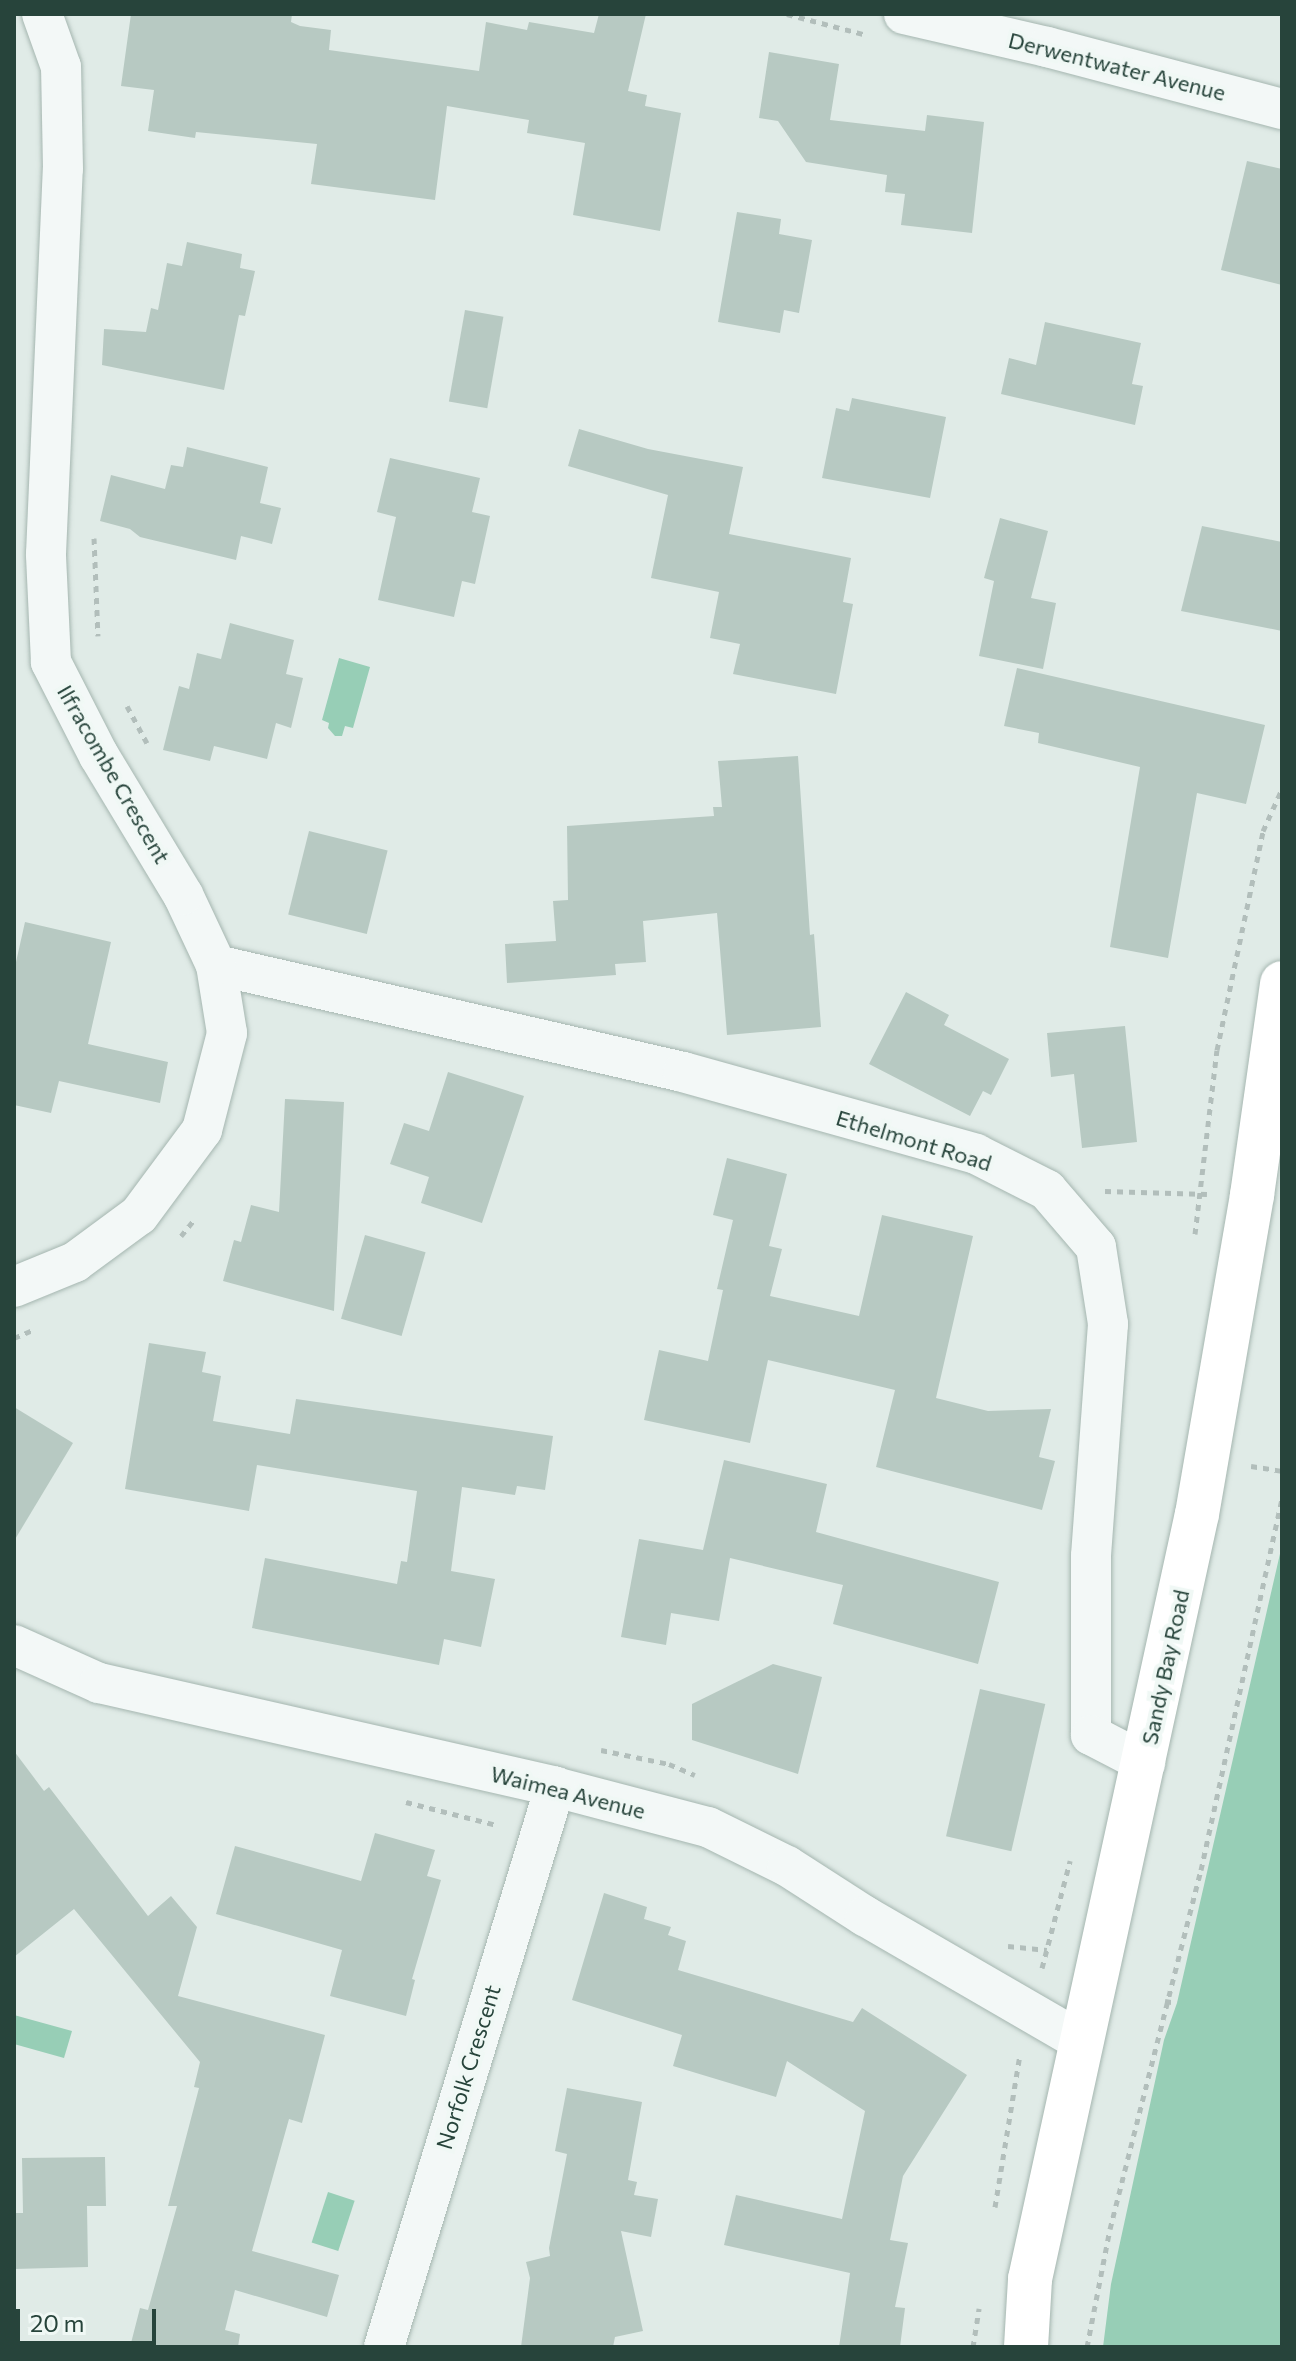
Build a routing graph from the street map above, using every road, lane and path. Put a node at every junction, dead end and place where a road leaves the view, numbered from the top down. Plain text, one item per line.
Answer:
1 (42, 14) edge
2 (904, 14) edge
3 (1282, 109) edge
4 (94, 531) dead end
5 (98, 652) dead end
6 (120, 693) dead end
7 (150, 748) dead end
8 (216, 965) junction
9 (1282, 983) edge
10 (14, 1287) edge
11 (1282, 1498) edge
12 (14, 1645) edge
13 (1145, 1763) junction
14 (555, 1787) junction
15 (1165, 2001) junction
16 (1177, 2003) dead end
17 (1081, 2041) junction
18 (384, 2347) edge
19 (1026, 2347) edge
20 (1087, 2347) edge

1 - 8 street, Ilfracombe Crescent
2 - 3 street, Derwentwater Avenue
4 - 5 path
6 - 7 path
8 - 10 street, Ilfracombe Crescent
8 - 13 street, Ethelmont Road
9 - 13 main road, Sandy Bay Road
11 - 15 path
12 - 14 street, Waimea Avenue
13 - 17 main road, Sandy Bay Road
14 - 17 street, Waimea Avenue
14 - 18 street, Norfolk Crescent
15 - 16 path
15 - 20 path
17 - 19 main road, Sandy Bay Road

